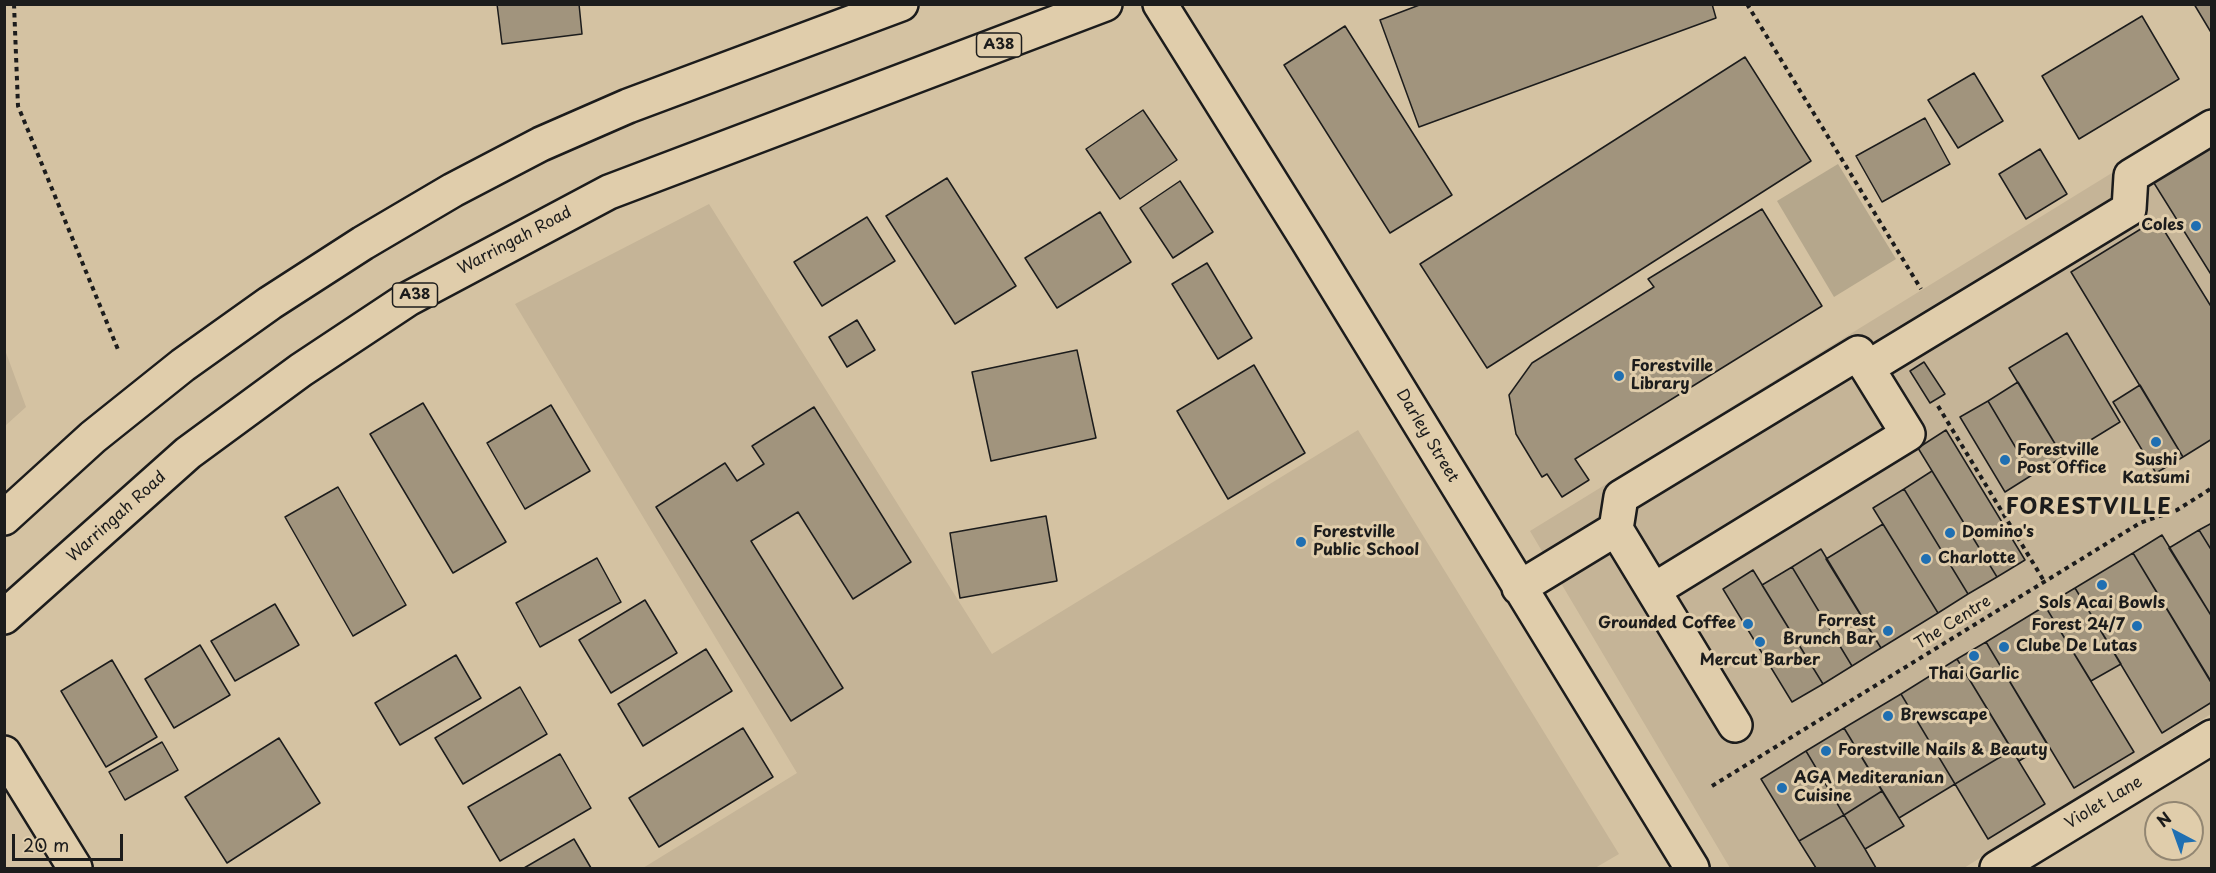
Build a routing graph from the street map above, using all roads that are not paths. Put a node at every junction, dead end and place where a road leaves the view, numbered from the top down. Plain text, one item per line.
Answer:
1 (901, 4) edge
2 (1106, 4) edge
3 (1160, 4) edge
4 (2211, 127) edge
5 (1867, 368) junction
6 (4, 518) edge
7 (1616, 529) junction
8 (1519, 588) junction
9 (1654, 590) junction
10 (4, 617) edge
11 (1735, 725) dead end
12 (2211, 737) edge
13 (4, 753) edge
14 (75, 868) edge
15 (1692, 868) edge
16 (1997, 868) edge

1 - 6 main road
2 - 10 main road, Warringah Road / A38
3 - 8 main road, Darley Street
4 - 5 main road
5 - 7 main road
5 - 9 main road
7 - 8 main road
7 - 9 main road
8 - 15 main road, Darley Street
9 - 11 main road
12 - 16 main road, Violet Lane
13 - 14 main road

